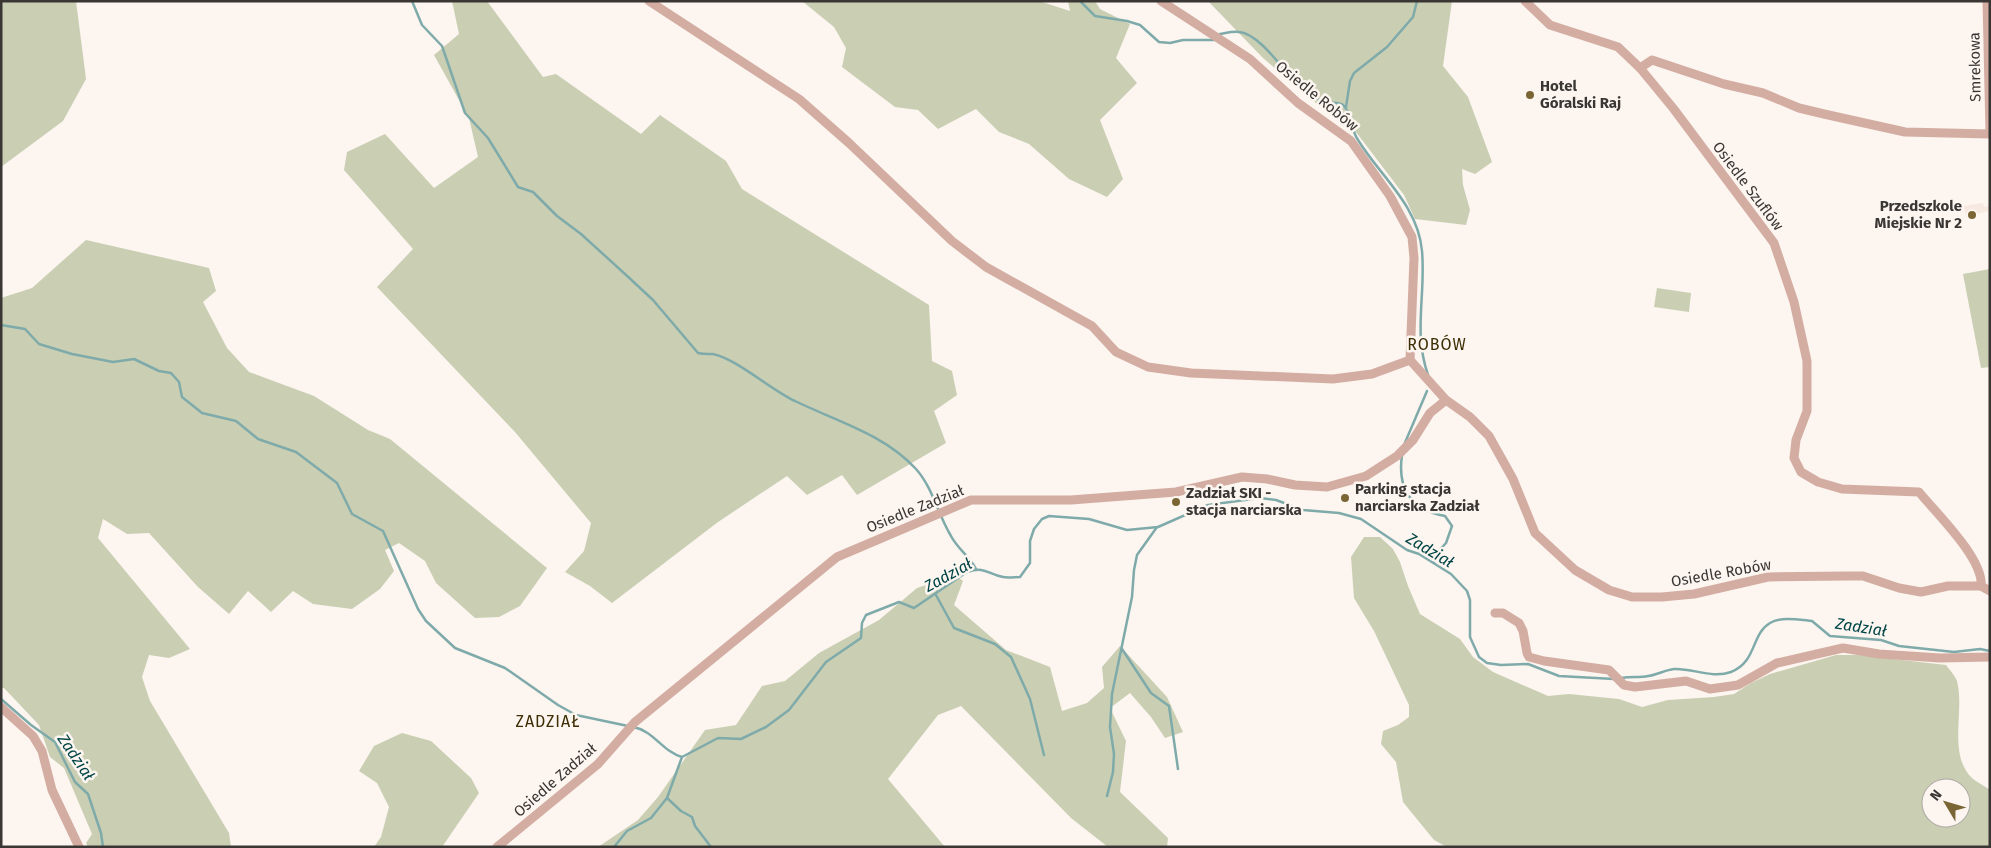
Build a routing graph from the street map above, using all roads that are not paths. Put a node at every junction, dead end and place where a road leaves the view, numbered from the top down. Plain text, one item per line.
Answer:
1 (649, 1) edge
2 (1161, 1) edge
3 (1525, 1) edge
4 (1987, 1) edge
5 (1640, 68) junction
6 (1990, 134) edge
7 (1410, 360) junction
8 (1446, 400) junction
9 (1986, 588) edge
10 (1495, 613) dead end
11 (1990, 657) edge
12 (1, 707) edge
13 (79, 847) edge
14 (497, 847) edge

1 - 7 street
2 - 7 street, Osiedle Robów
3 - 5 street, Osiedle Szuflów
4 - 6 street, Smrekowa
5 - 6 street
5 - 9 street, Osiedle Szuflów
7 - 8 street, Osiedle Robów
8 - 9 street, Osiedle Robów
8 - 14 street, Osiedle Zadział
10 - 11 street
12 - 13 street

